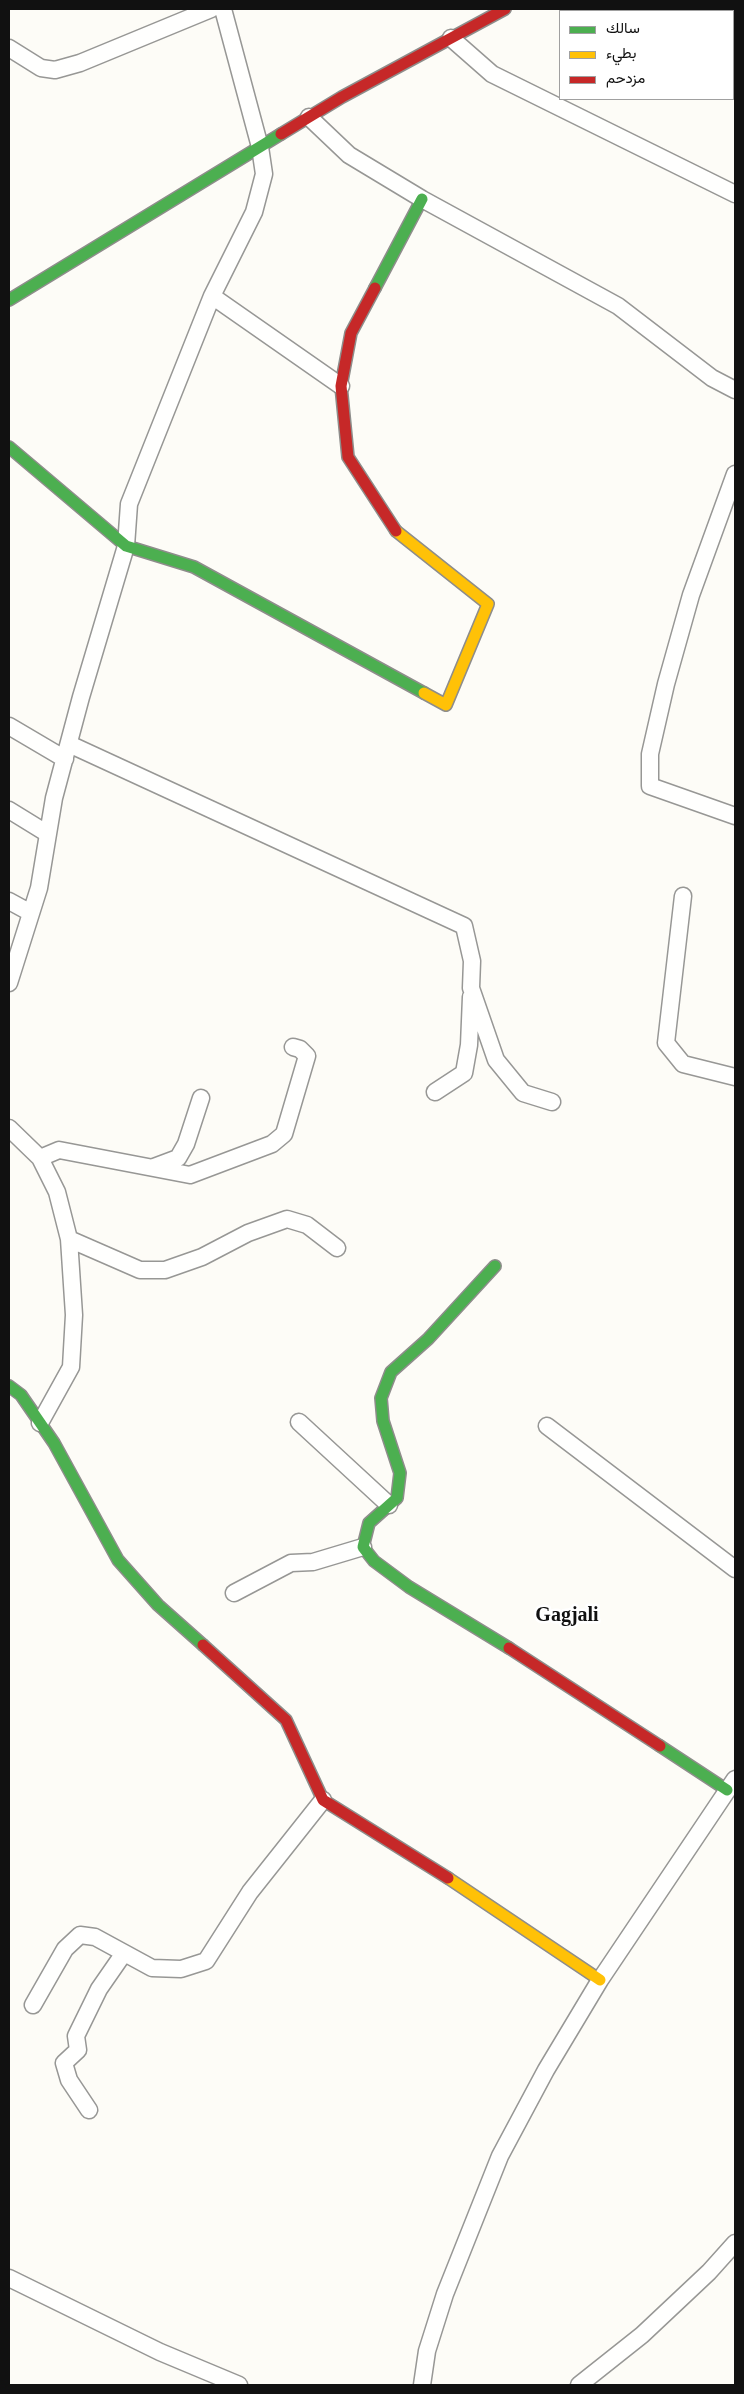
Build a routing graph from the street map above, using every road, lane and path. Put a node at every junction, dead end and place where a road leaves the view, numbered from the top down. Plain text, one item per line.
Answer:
1 (211, 9) edge
2 (223, 9) edge
3 (505, 9) edge
4 (451, 38) junction
5 (9, 48) edge
6 (309, 117) junction
7 (260, 147) junction
8 (735, 194) edge
9 (422, 199) junction
10 (212, 296) junction
11 (9, 300) edge
12 (341, 386) junction
13 (735, 390) edge
14 (9, 448) edge
15 (735, 474) edge
16 (126, 546) junction
17 (9, 726) edge
18 (67, 751) junction
19 (9, 810) edge
20 (735, 816) edge
21 (48, 834) junction
22 (683, 896) dead end
23 (9, 901) edge
24 (30, 913) junction
25 (9, 983) edge
26 (471, 988) junction
27 (292, 1047) dead end
28 (735, 1077) edge
29 (435, 1092) dead end
30 (201, 1098) dead end
31 (552, 1102) dead end
32 (9, 1128) edge
33 (40, 1158) junction
34 (154, 1167) junction
35 (69, 1239) junction
36 (337, 1248) dead end
37 (495, 1266) dead end
38 (9, 1386) edge
39 (299, 1422) dead end
40 (40, 1423) junction
41 (547, 1426) dead end
42 (389, 1505) junction
43 (363, 1547) junction
44 (735, 1568) edge
45 (234, 1592) dead end
46 (731, 1784) edge
47 (323, 1800) junction
48 (124, 1953) junction
49 (600, 1980) junction
50 (33, 2005) dead end
51 (89, 2110) dead end
52 (735, 2243) edge
53 (9, 2278) edge
54 (235, 2385) edge
55 (239, 2385) edge
56 (422, 2385) edge
57 (579, 2385) edge

1 - 5 street
2 - 7 street
3 - 4 street
4 - 6 street
4 - 8 street
6 - 7 street
6 - 9 street
7 - 10 street
7 - 11 street
9 - 12 street
9 - 13 street
10 - 12 street
10 - 16 street
12 - 16 street
14 - 16 street
15 - 20 street
16 - 18 street
17 - 18 street
18 - 21 street
18 - 26 street
19 - 21 street
21 - 24 street
22 - 28 street
23 - 24 street
24 - 25 street
26 - 29 street
26 - 31 street
27 - 34 street
30 - 34 street
32 - 33 street
33 - 34 street
33 - 35 street
35 - 36 street
35 - 40 street
37 - 42 street
38 - 40 street
39 - 42 street
40 - 47 street
41 - 44 street
42 - 43 street
43 - 45 street
43 - 46 street
46 - 49 street
47 - 48 street
47 - 49 street
48 - 50 street
48 - 51 street
49 - 56 street
52 - 57 street
53 - 54 street
54 - 55 street

